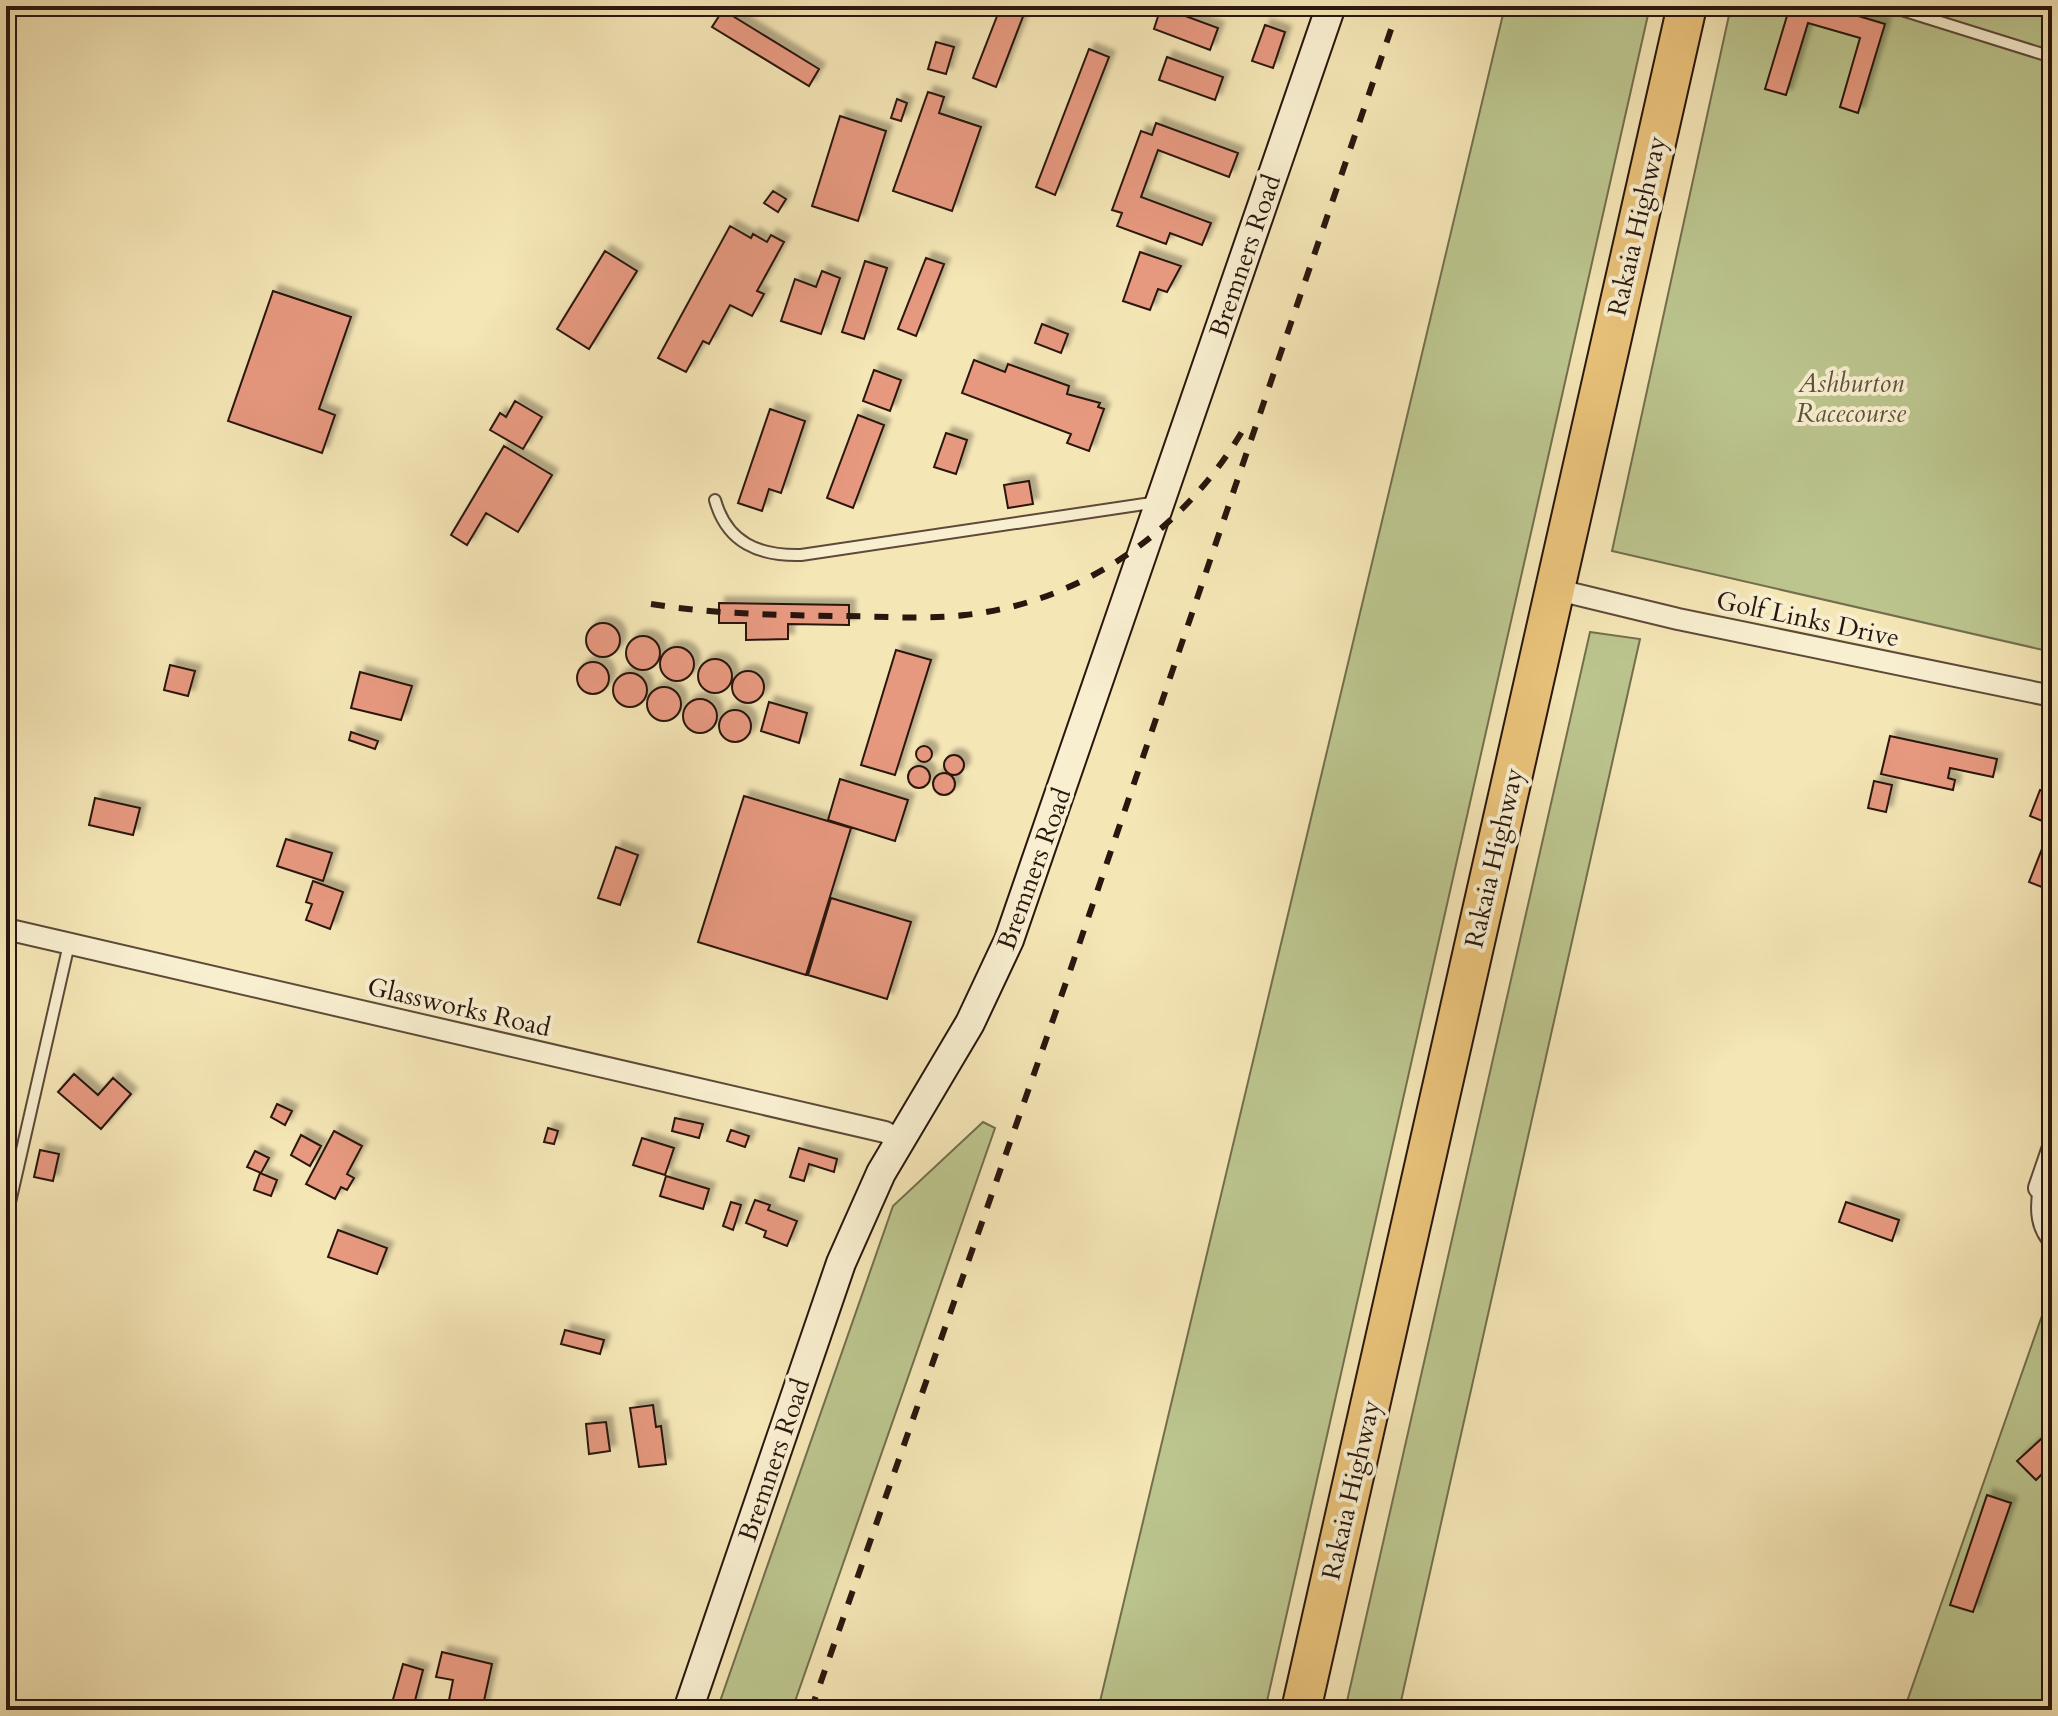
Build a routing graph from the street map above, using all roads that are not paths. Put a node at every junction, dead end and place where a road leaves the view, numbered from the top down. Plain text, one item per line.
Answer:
1 (1331, 6) edge
2 (1687, 6) edge
3 (1889, 6) edge
4 (2052, 57) edge
5 (715, 500) dead end
6 (1161, 502) junction
7 (1554, 589) junction
8 (2052, 696) edge
9 (6, 929) edge
10 (69, 944) junction
11 (899, 1140) junction
12 (2052, 1150) edge
13 (2039, 1188) joint
14 (6, 1220) edge
15 (2052, 1246) edge
16 (688, 1710) edge
17 (1301, 1710) edge

1 - 6 street, Bremners Road
2 - 7 highway, Rakaia Highway
3 - 4 lane
5 - 6 lane
6 - 11 street, Bremners Road
7 - 8 street, Golf Links Drive
7 - 17 highway, Rakaia Highway
9 - 10 street, Glassworks Road
10 - 11 street, Glassworks Road
10 - 14 lane
11 - 16 street, Bremners Road
12 - 13 street
13 - 15 lane

